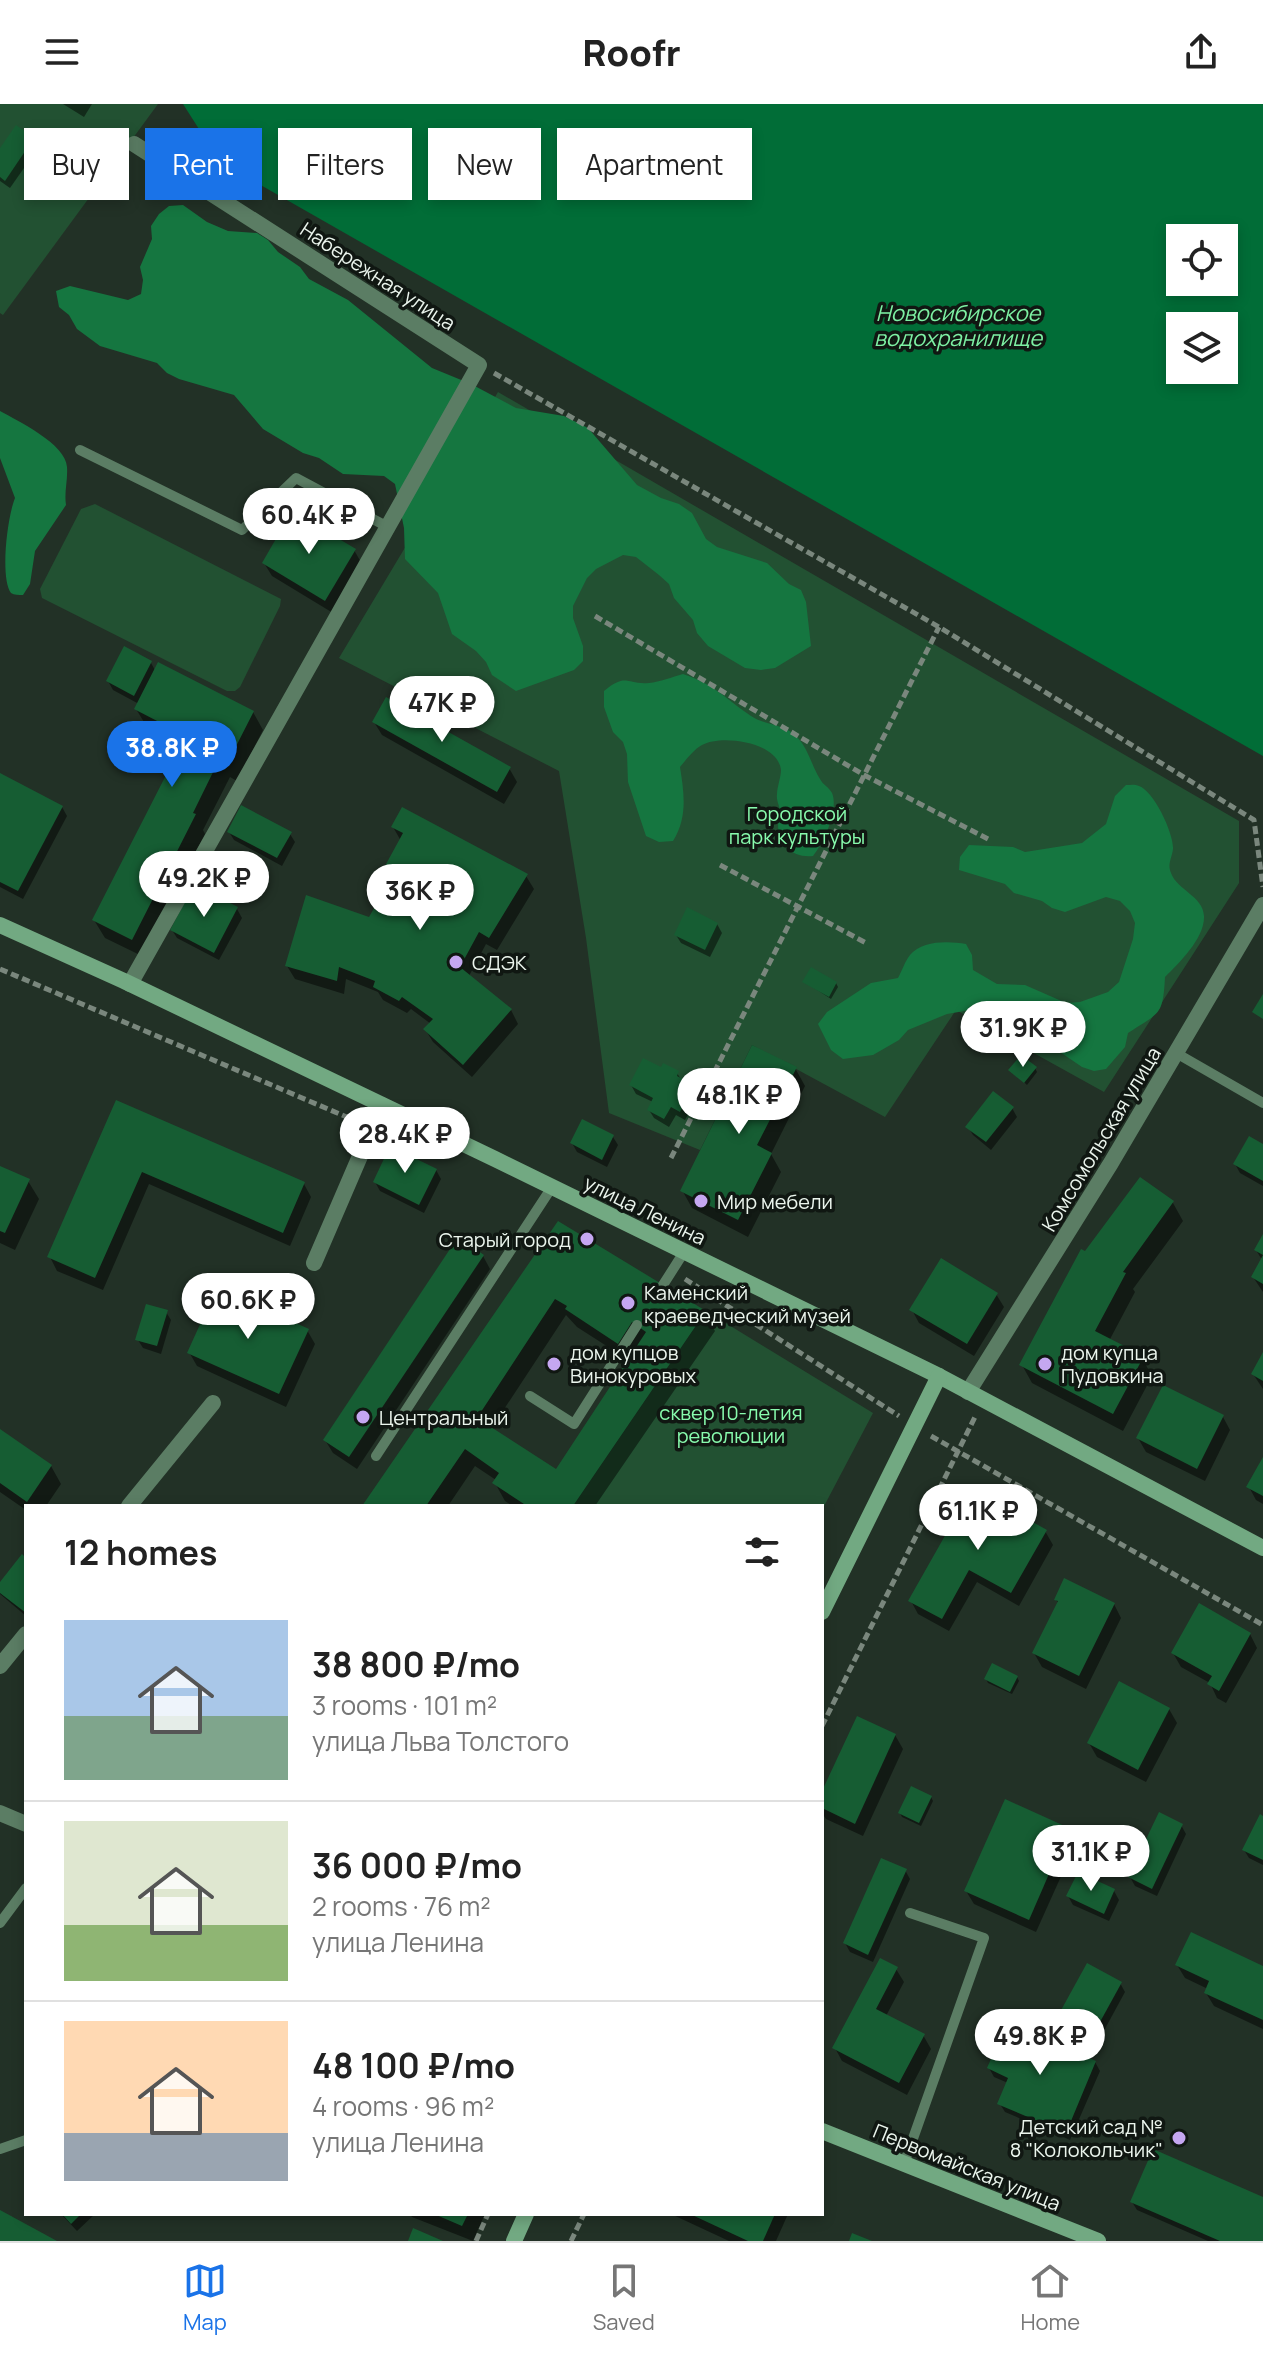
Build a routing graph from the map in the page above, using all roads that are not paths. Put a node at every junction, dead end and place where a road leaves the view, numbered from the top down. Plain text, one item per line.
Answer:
1 (134, 144) dead end
2 (80, 450) dead end
3 (386, 526) junction
4 (1263, 905) edge
5 (0, 925) edge
6 (130, 984) junction
7 (1176, 1053) junction
8 (1263, 1103) edge
9 (382, 1105) junction
10 (552, 1187) junction
11 (684, 1252) junction
12 (314, 1263) dead end
13 (663, 1285) dead end
14 (637, 1325) dead end
15 (939, 1376) junction
16 (968, 1392) junction
17 (530, 1396) dead end
18 (213, 1403) dead end
19 (376, 1456) dead end
20 (131, 1504) edge
21 (1263, 1548) edge
22 (824, 1608) edge
23 (24, 1636) edge
24 (0, 1666) edge
25 (0, 1813) edge
26 (24, 1823) edge
27 (24, 1891) edge
28 (910, 1913) dead end
29 (0, 1923) edge
30 (824, 2132) edge
31 (24, 2141) edge
32 (0, 2149) edge
33 (904, 2164) junction
34 (525, 2216) edge
35 (514, 2241) edge
36 (1098, 2241) edge

1 - 3 street, Набережная улица
2 - 3 lane
3 - 6 street
4 - 7 street, Комсомольская улица
5 - 6 street, улица Ленина
6 - 9 street, улица Ленина
7 - 8 lane
7 - 16 street, Комсомольская улица
9 - 10 street, улица Ленина
9 - 12 street
10 - 11 street, улица Ленина
10 - 19 lane
11 - 13 lane
11 - 15 street, улица Ленина
14 - 17 lane
15 - 16 street, улица Ленина
15 - 22 street
16 - 21 street, улица Ленина
18 - 20 street
23 - 24 street
25 - 26 street
27 - 29 lane
28 - 33 lane
30 - 33 street, Первомайская улица
31 - 32 lane
33 - 36 street, Первомайская улица
34 - 35 street

